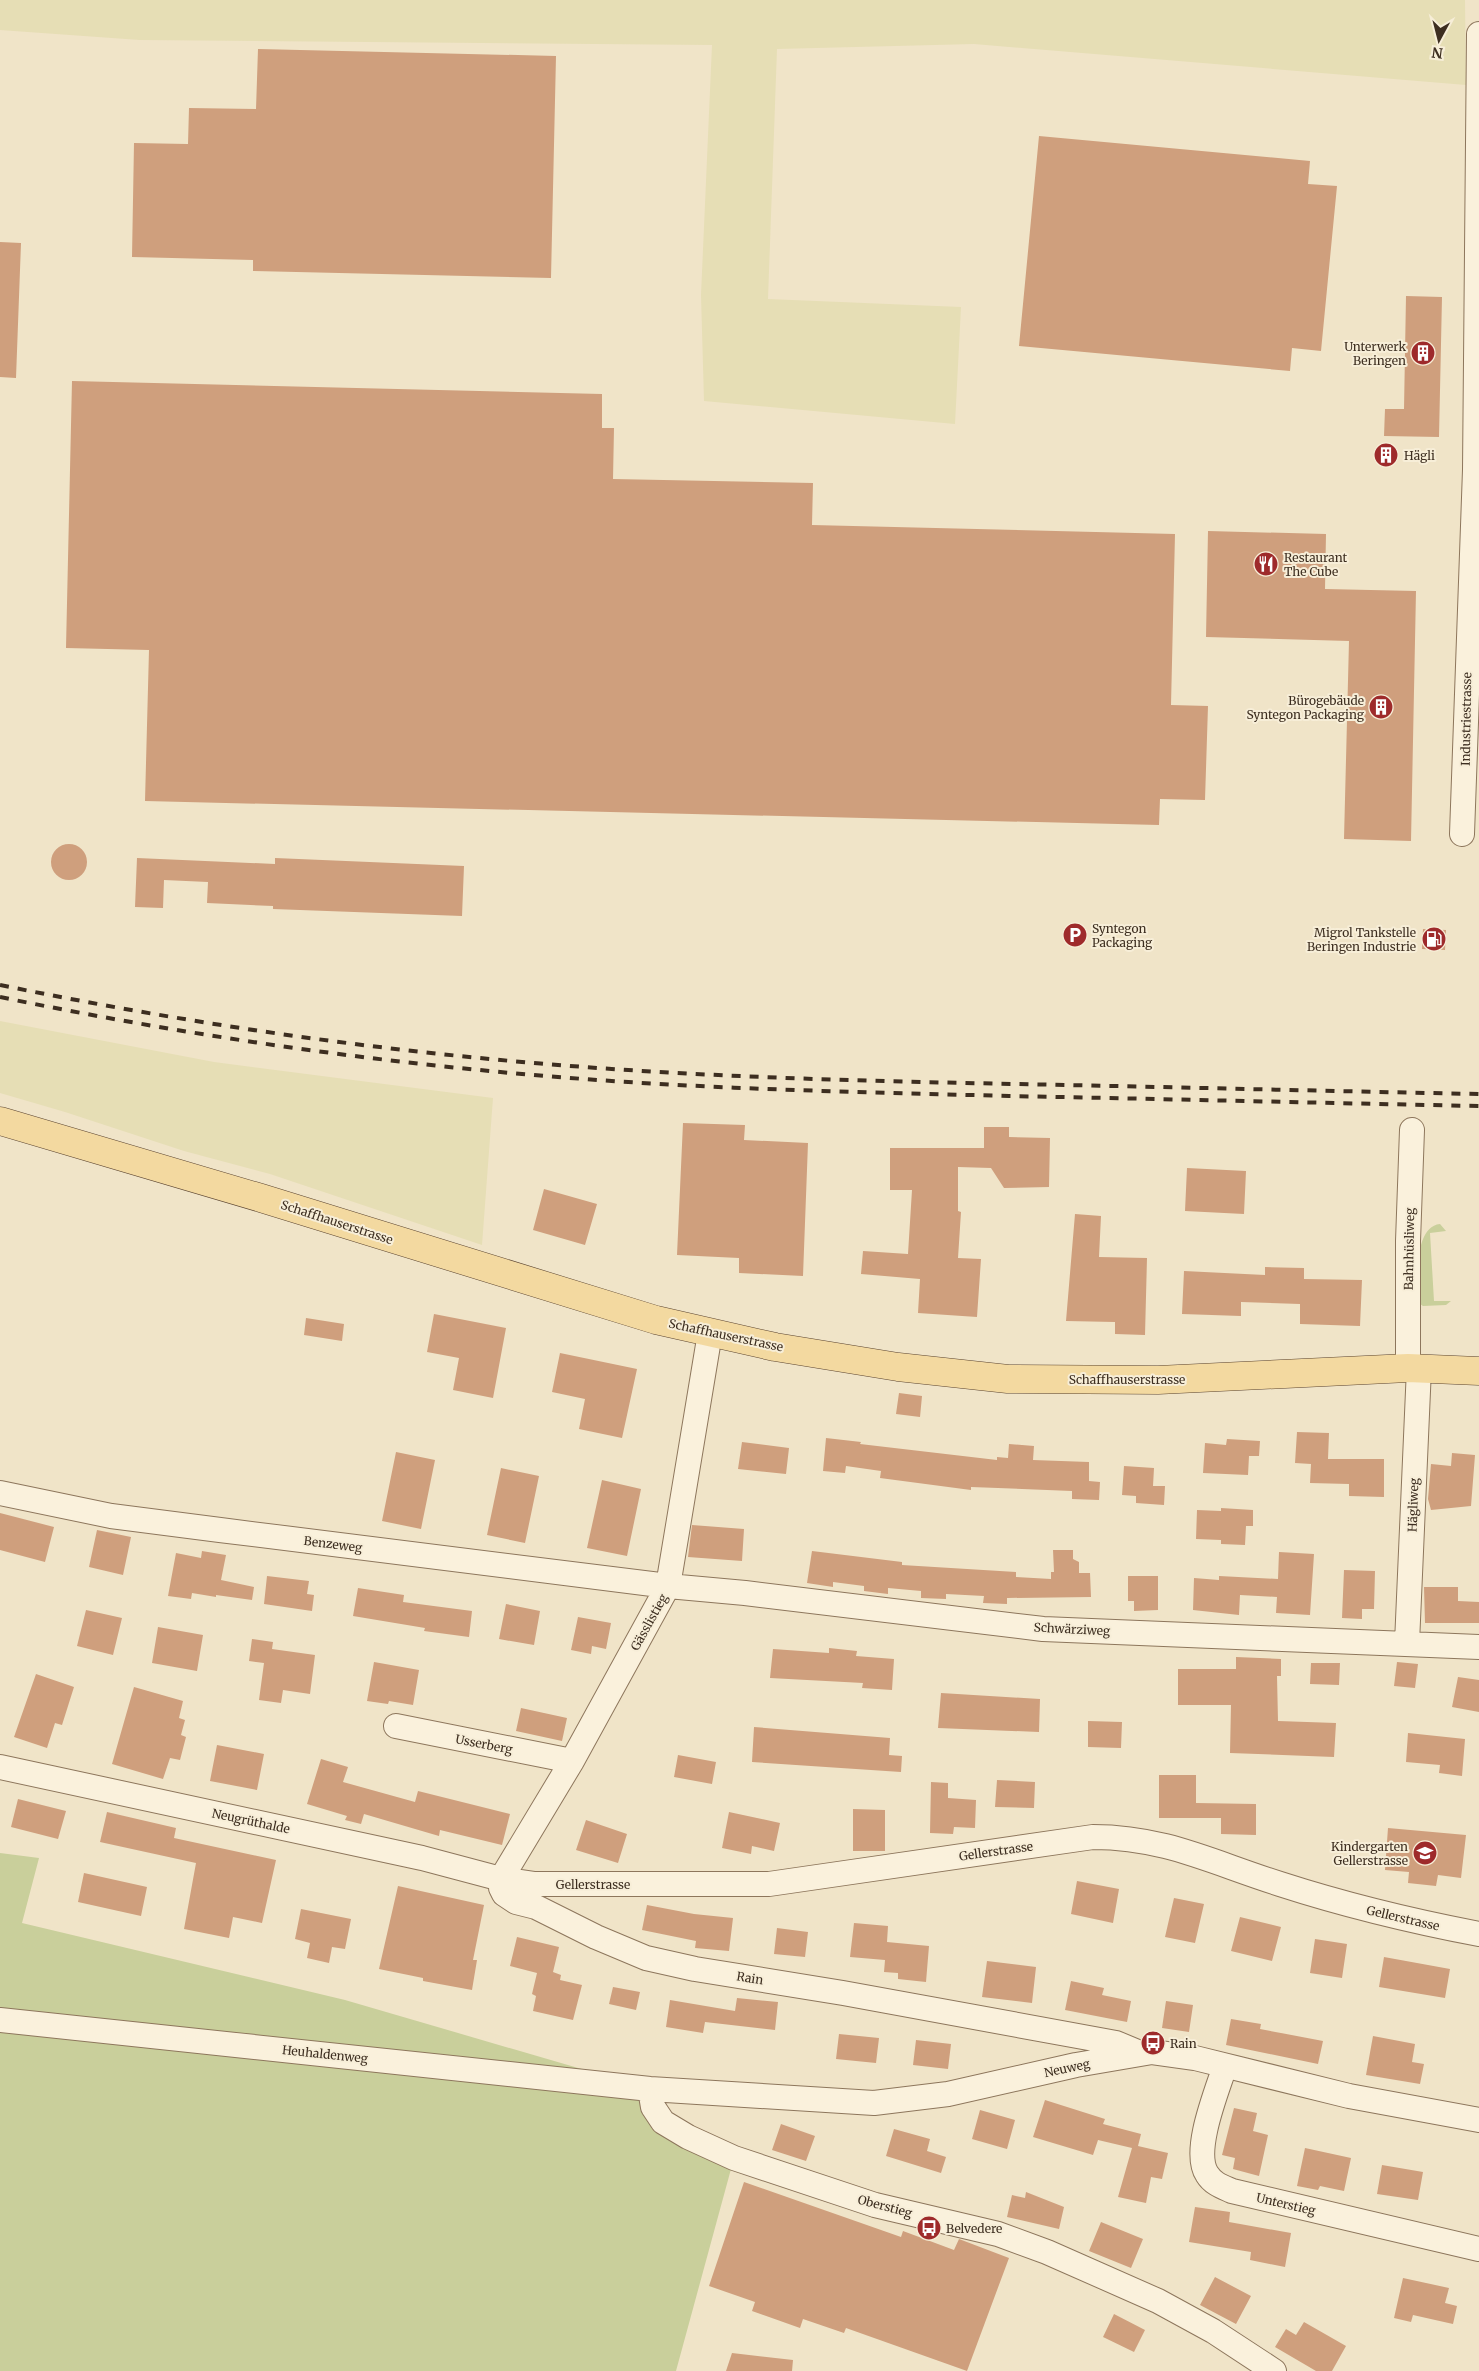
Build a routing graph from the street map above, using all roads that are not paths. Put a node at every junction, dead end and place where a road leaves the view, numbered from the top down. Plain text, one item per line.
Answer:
1 (1479, 34) edge
2 (1477, 470) edge
3 (1462, 834) dead end
4 (0, 1121) edge
5 (1412, 1130) dead end
6 (710, 1333) junction
7 (1414, 1368) junction
8 (1479, 1371) edge
9 (0, 1493) edge
10 (668, 1586) junction
11 (1408, 1643) junction
12 (1479, 1647) edge
13 (396, 1726) dead end
14 (572, 1761) junction
15 (0, 1767) edge
16 (501, 1879) junction
17 (1479, 1934) edge
18 (0, 2020) edge
19 (1075, 2036) junction
20 (1140, 2053) junction
21 (1076, 2066) junction
22 (1225, 2066) junction
23 (650, 2089) junction
24 (1479, 2120) edge
25 (1479, 2249) edge
26 (1274, 2371) edge

1 - 2 street, Industriestrasse
2 - 3 street, Industriestrasse
4 - 6 main road, Schaffhauserstrasse
5 - 7 street, Bahnhüsliweg
6 - 7 main road, Schaffhauserstrasse
6 - 10 street, Gässlistieg
7 - 8 main road, Schaffhauserstrasse
7 - 11 street, Hägliweg
9 - 10 street, Benzeweg
10 - 11 street, Schwärziweg
10 - 14 street, Gässlistieg
11 - 12 street, Schwärziweg
13 - 14 street, Usserberg
14 - 16 street, Gässlistieg
15 - 16 street, Neugrüthalde
16 - 17 street, Gellerstrasse
16 - 19 street, Rain
18 - 23 street, Heuhaldenweg
19 - 20 street, Rain
19 - 21 street
20 - 21 street, Neuweg
20 - 22 street, Neuweg
21 - 23 street, Neuweg
22 - 24 street, Neuweg
22 - 25 street, Unterstieg
23 - 26 street, Oberstieg

